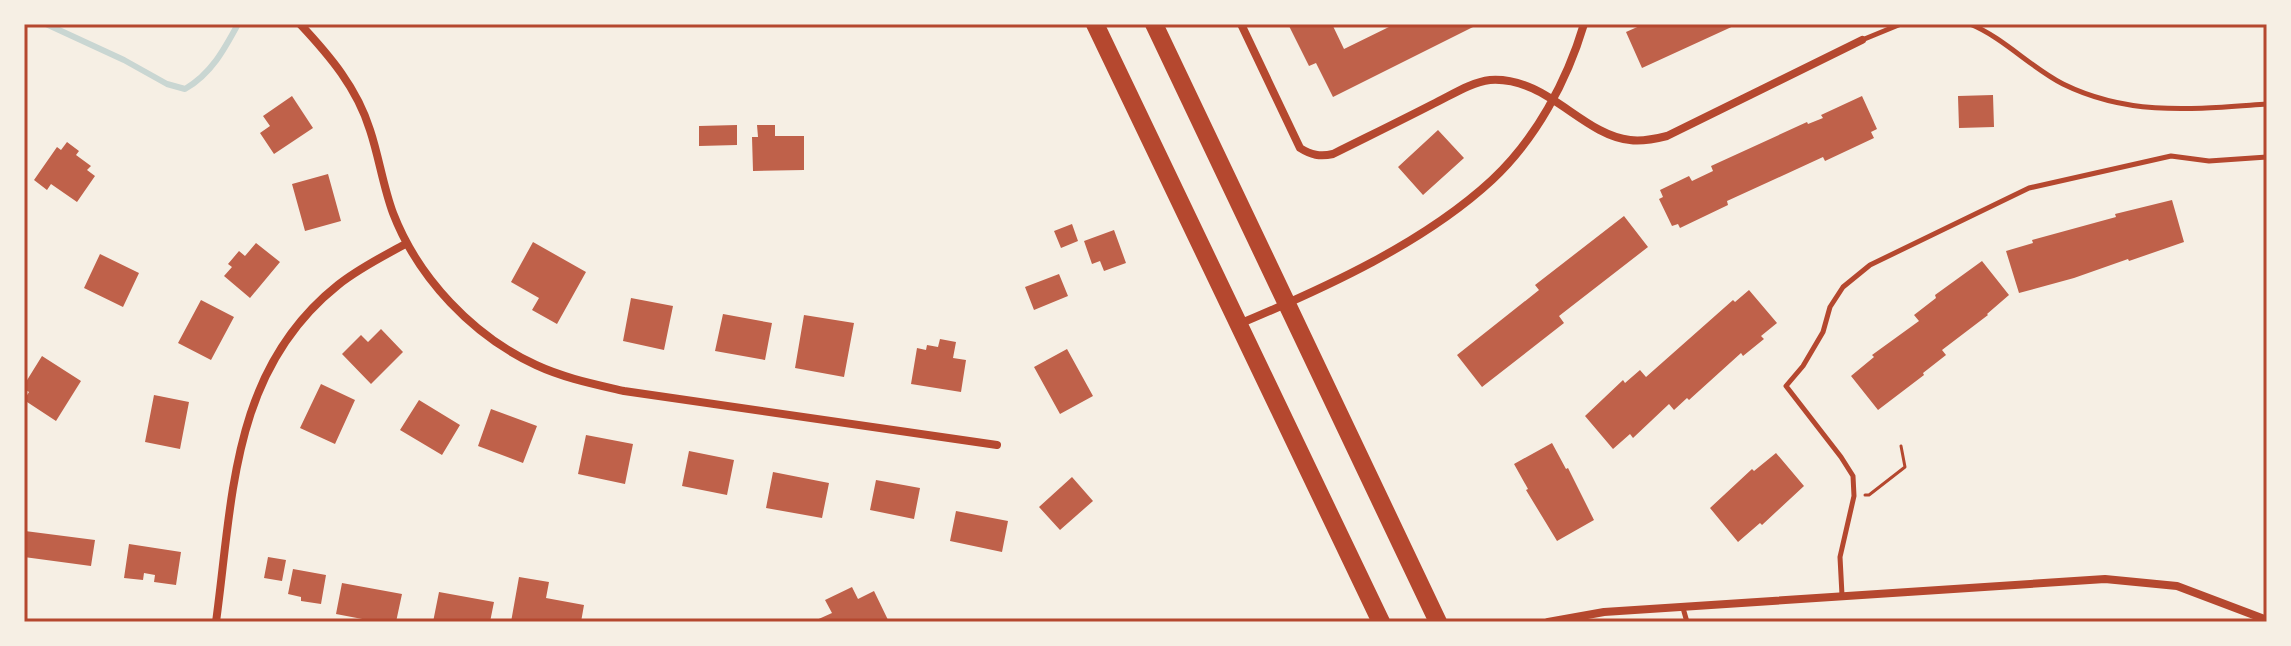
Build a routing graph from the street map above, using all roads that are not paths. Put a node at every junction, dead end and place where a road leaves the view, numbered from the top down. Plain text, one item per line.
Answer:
1 (300, 24) edge
2 (1095, 24) edge
3 (1154, 24) edge
4 (1241, 24) edge
5 (1584, 24) edge
6 (1901, 24) edge
7 (1970, 24) edge
8 (1862, 40) joint
9 (1553, 99) junction
10 (2267, 104) edge
11 (2267, 157) edge
12 (407, 243) junction
13 (1287, 304) junction
14 (1238, 324) junction
15 (997, 445) dead end
16 (1842, 595) junction
17 (1683, 607) junction
18 (2267, 620) edge
19 (216, 622) edge
20 (1381, 622) edge
21 (1438, 622) edge
22 (1548, 622) edge
23 (1687, 622) edge

1 - 12 street
2 - 14 main road
3 - 13 main road
4 - 9 street
5 - 9 street
6 - 8 lane
7 - 10 lane
8 - 9 street
9 - 13 street
11 - 16 lane
12 - 15 street
12 - 19 street
13 - 14 street
13 - 21 main road
14 - 20 main road
16 - 17 street
16 - 18 street
17 - 22 street
17 - 23 lane

